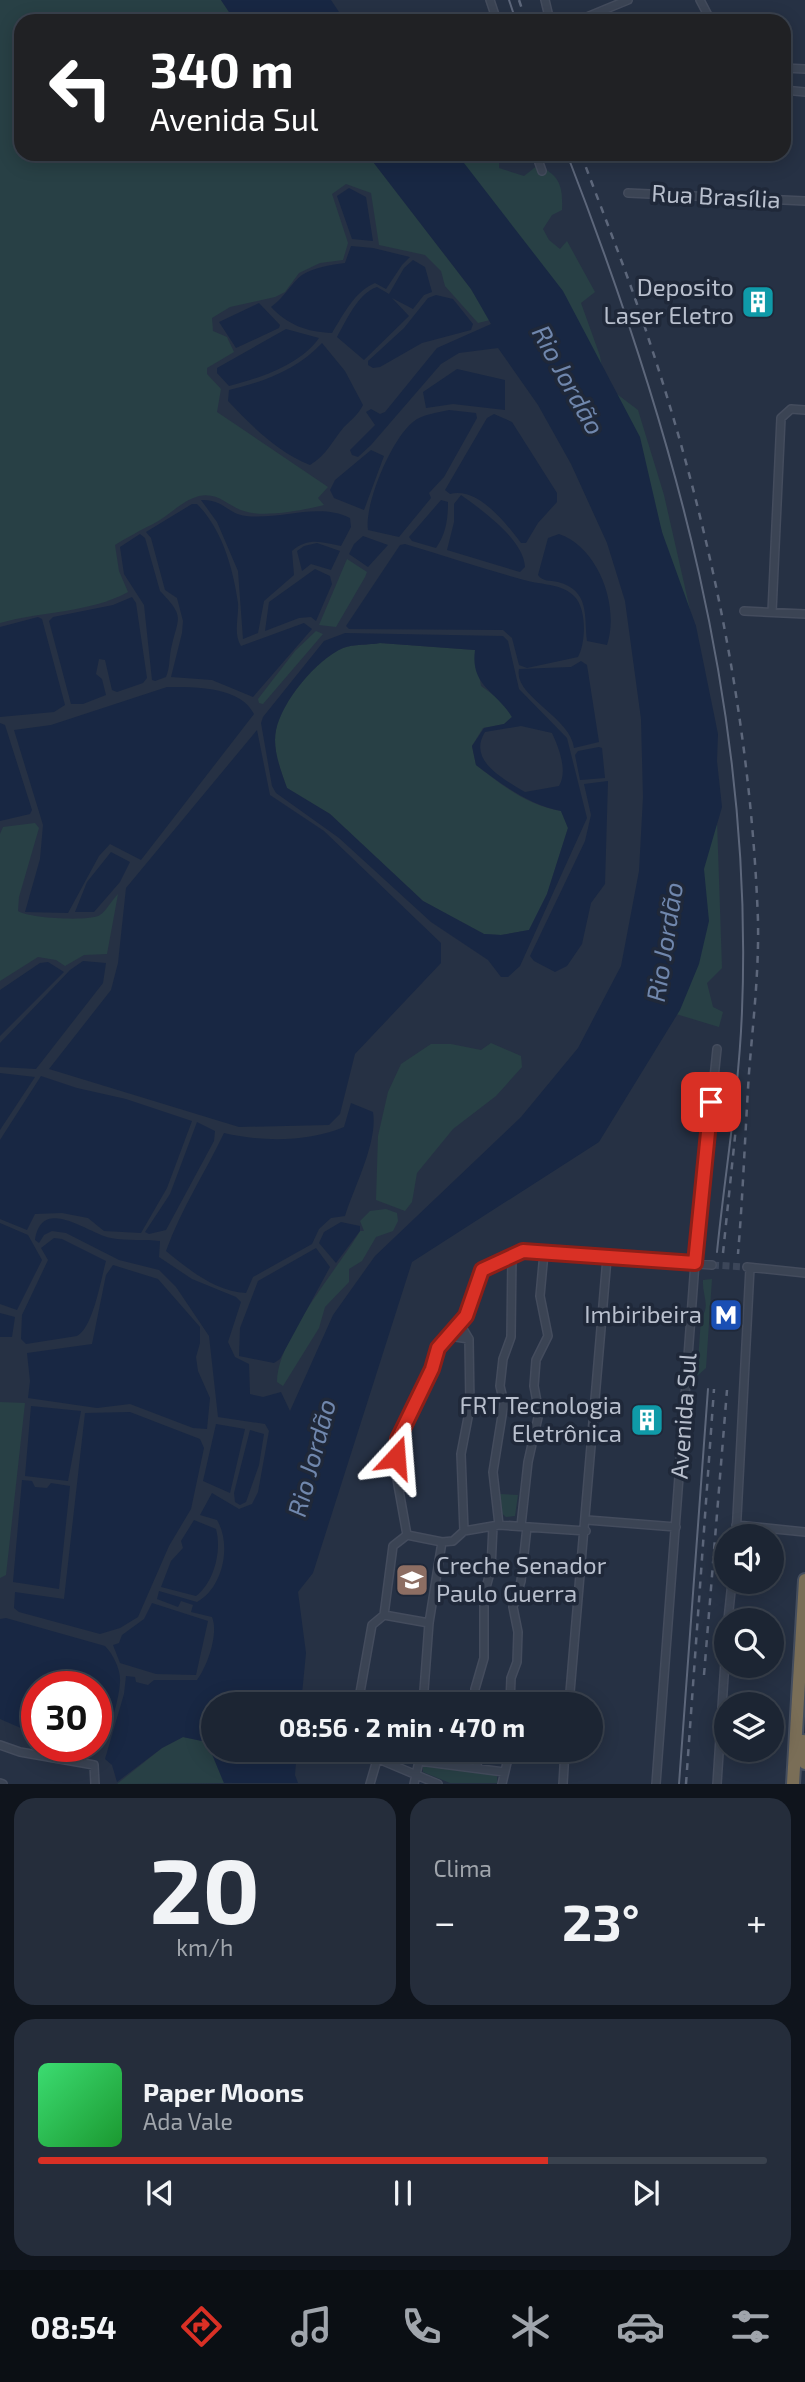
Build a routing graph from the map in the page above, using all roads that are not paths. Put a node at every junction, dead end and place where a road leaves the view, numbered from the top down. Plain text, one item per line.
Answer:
1 (628, 0) edge
2 (594, 14) edge
3 (539, 161) edge
4 (542, 171) dead end
5 (628, 193) dead end
6 (805, 201) edge
7 (805, 410) edge
8 (744, 611) dead end
9 (772, 612) junction
10 (805, 614) edge
11 (717, 1049) dead end
12 (544, 1253) junction
13 (512, 1254) junction
14 (607, 1258) junction
15 (695, 1263) junction
16 (712, 1265) tunnel mouth
17 (805, 1273) edge
18 (460, 1324) junction
19 (449, 1336) junction
20 (469, 1339) junction
21 (587, 1520) junction
22 (736, 1524) edge
23 (496, 1526) junction
24 (524, 1527) junction
25 (676, 1527) junction
26 (784, 1530) edge
27 (464, 1531) junction
28 (586, 1531) junction
29 (805, 1532) edge
30 (407, 1535) junction
31 (442, 1542) junction
32 (805, 1580) edge
33 (384, 1615) junction
34 (429, 1623) junction
35 (804, 1624) edge
36 (800, 1657) junction
37 (724, 1678) edge
38 (805, 1681) edge
39 (361, 1692) edge
40 (424, 1692) edge
41 (475, 1692) edge
42 (510, 1692) edge
43 (570, 1692) edge
44 (805, 1720) edge
45 (0, 1745) edge
46 (376, 1762) edge
47 (385, 1762) edge
48 (419, 1762) edge
49 (427, 1762) edge
50 (477, 1762) edge
51 (507, 1762) edge
52 (564, 1762) edge
53 (805, 1763) edge
54 (477, 1768) junction
55 (505, 1772) junction
56 (416, 1774) junction
57 (95, 1783) edge
58 (370, 1783) edge
59 (414, 1783) edge
60 (438, 1783) edge
61 (502, 1783) edge
62 (563, 1783) edge
63 (656, 1783) edge
64 (717, 1783) edge
65 (793, 1783) edge

1 - 2 street
3 - 4 street
5 - 6 street, Rua Brasília
7 - 9 street
8 - 9 street
9 - 10 street
11 - 15 street, Avenida Sul
12 - 13 street
12 - 14 street
12 - 24 street
13 - 18 street
13 - 23 street
14 - 15 street
14 - 21 street
15 - 16 street
15 - 25 street, Avenida Sul
17 - 22 street
18 - 19 street
18 - 20 street
19 - 20 street
19 - 30 street
20 - 27 street
21 - 25 street
21 - 28 street
23 - 24 street
23 - 27 street
23 - 41 street
24 - 28 street
24 - 42 street
25 - 63 street, Avenida Sul
26 - 29 street
27 - 31 street
28 - 43 street
30 - 31 street
30 - 33 street
31 - 34 street
32 - 35 highway
33 - 34 street
33 - 39 street
34 - 40 street
35 - 36 highway
36 - 38 highway
36 - 65 highway
37 - 64 street
44 - 53 highway
45 - 57 street
46 - 58 street
47 - 56 street
48 - 56 street
49 - 54 street
50 - 54 street
51 - 55 street
52 - 62 street
54 - 55 street
55 - 61 street
56 - 59 street
56 - 60 street

